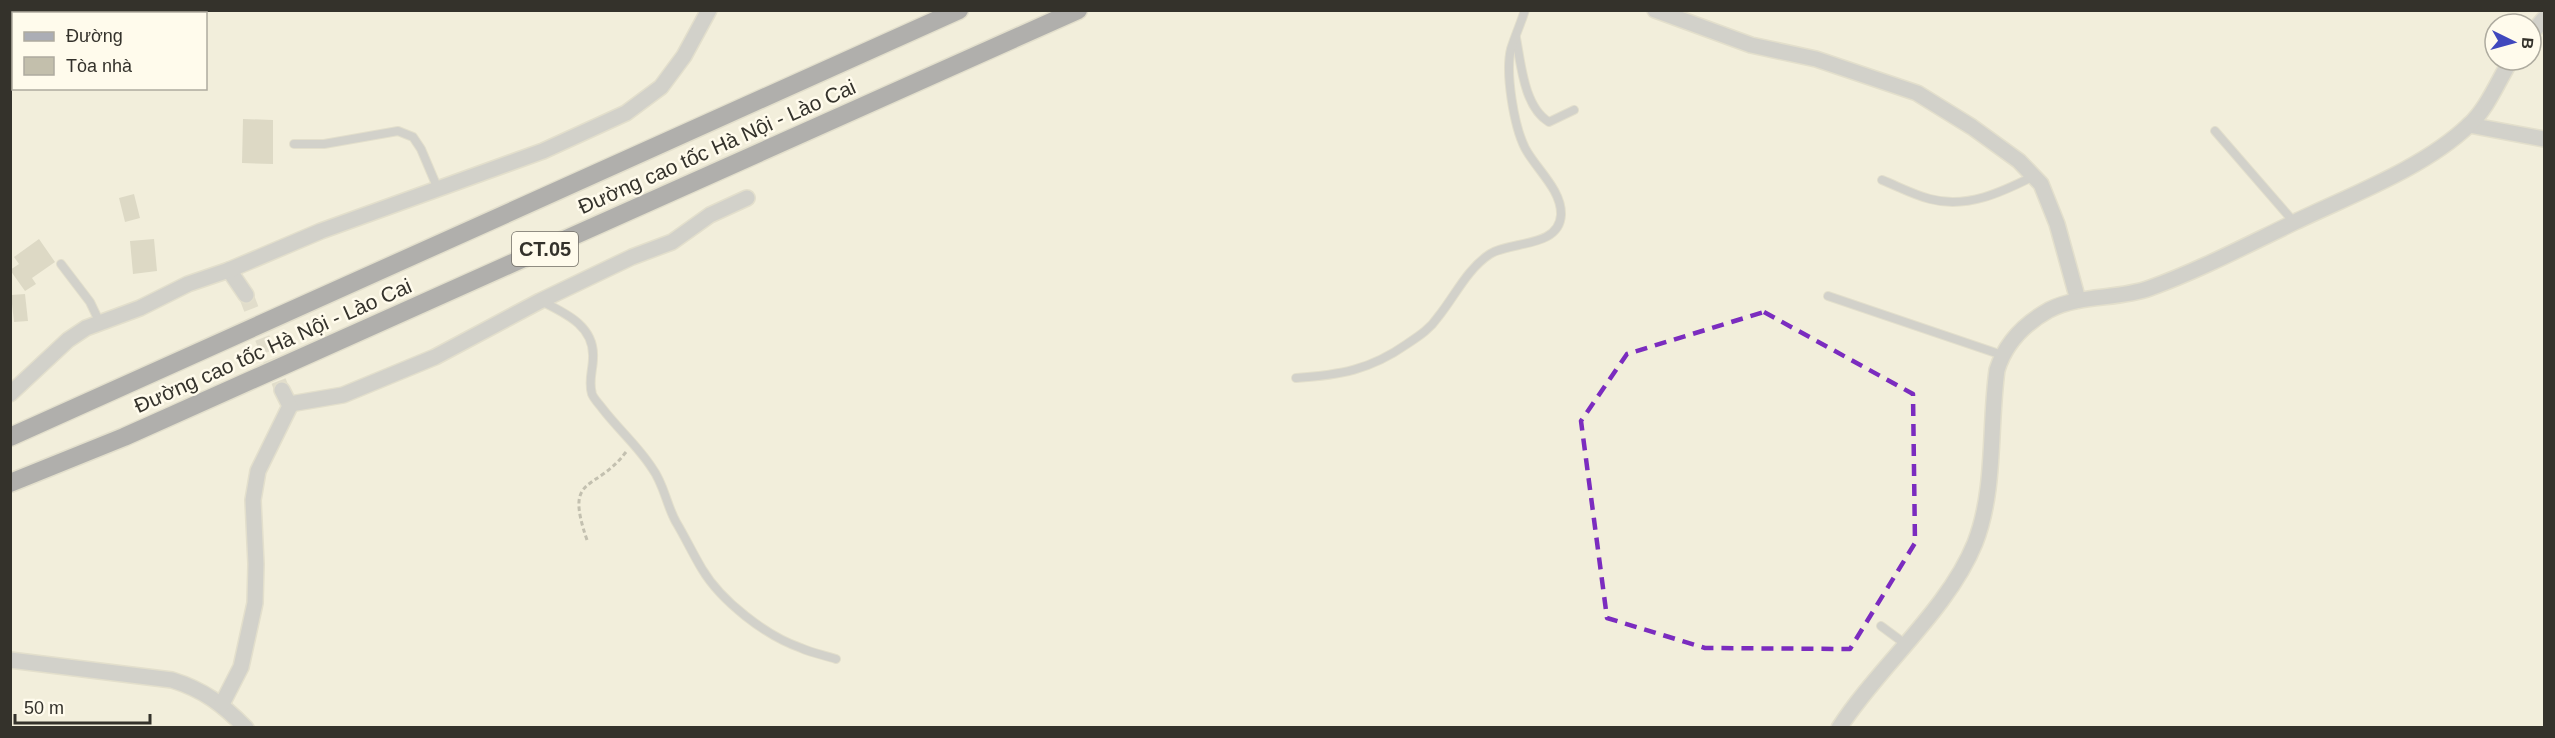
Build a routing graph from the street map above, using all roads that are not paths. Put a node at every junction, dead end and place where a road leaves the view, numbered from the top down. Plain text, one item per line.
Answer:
1 (709, 10) edge
2 (948, 10) edge
3 (959, 10) edge
4 (1078, 10) edge
5 (1525, 10) edge
6 (1655, 10) edge
7 (1678, 14) edge
8 (1516, 37) junction
9 (889, 41) junction
10 (2503, 72) edge
11 (1574, 110) dead end
12 (2469, 125) junction
13 (2215, 131) dead end
14 (2544, 139) edge
15 (294, 144) dead end
16 (2034, 176) junction
17 (1882, 180) dead end
18 (438, 189) junction
19 (747, 198) dead end
20 (2294, 222) junction
21 (61, 264) dead end
22 (229, 270) junction
23 (246, 295) tunnel mouth
24 (1828, 296) dead end
25 (2078, 300) junction
26 (540, 301) junction
27 (100, 323) junction
28 (2002, 355) junction
29 (1296, 378) dead end
30 (282, 390) tunnel mouth
31 (10, 394) edge
32 (290, 404) junction
33 (10, 437) edge
34 (10, 483) edge
35 (1881, 626) dead end
36 (1904, 644) junction
37 (836, 659) dead end
38 (10, 660) edge
39 (222, 704) junction
40 (246, 728) edge
41 (1839, 728) edge

1 - 18 street
2 - 9 highway
3 - 9 highway, Đường cao tốc Hà Nội - Lào Cai / CT.05
4 - 34 highway, Đường cao tốc Hà Nội - Lào Cai / CT.05
5 - 8 lane
6 - 7 street
7 - 16 street
8 - 11 lane
8 - 29 lane
9 - 33 highway, Đường cao tốc Hà Nội - Lào Cai / CT.05
10 - 12 street
12 - 14 street
12 - 20 street
13 - 20 lane
15 - 18 lane
16 - 17 lane
16 - 25 street
18 - 22 street
19 - 26 street
20 - 25 street
21 - 27 lane
22 - 23 street
22 - 27 street
24 - 28 lane
25 - 28 street
26 - 32 street
26 - 37 lane
27 - 31 street
28 - 36 street
30 - 32 street
32 - 39 street
35 - 36 lane
36 - 41 street
38 - 39 street
39 - 40 street

